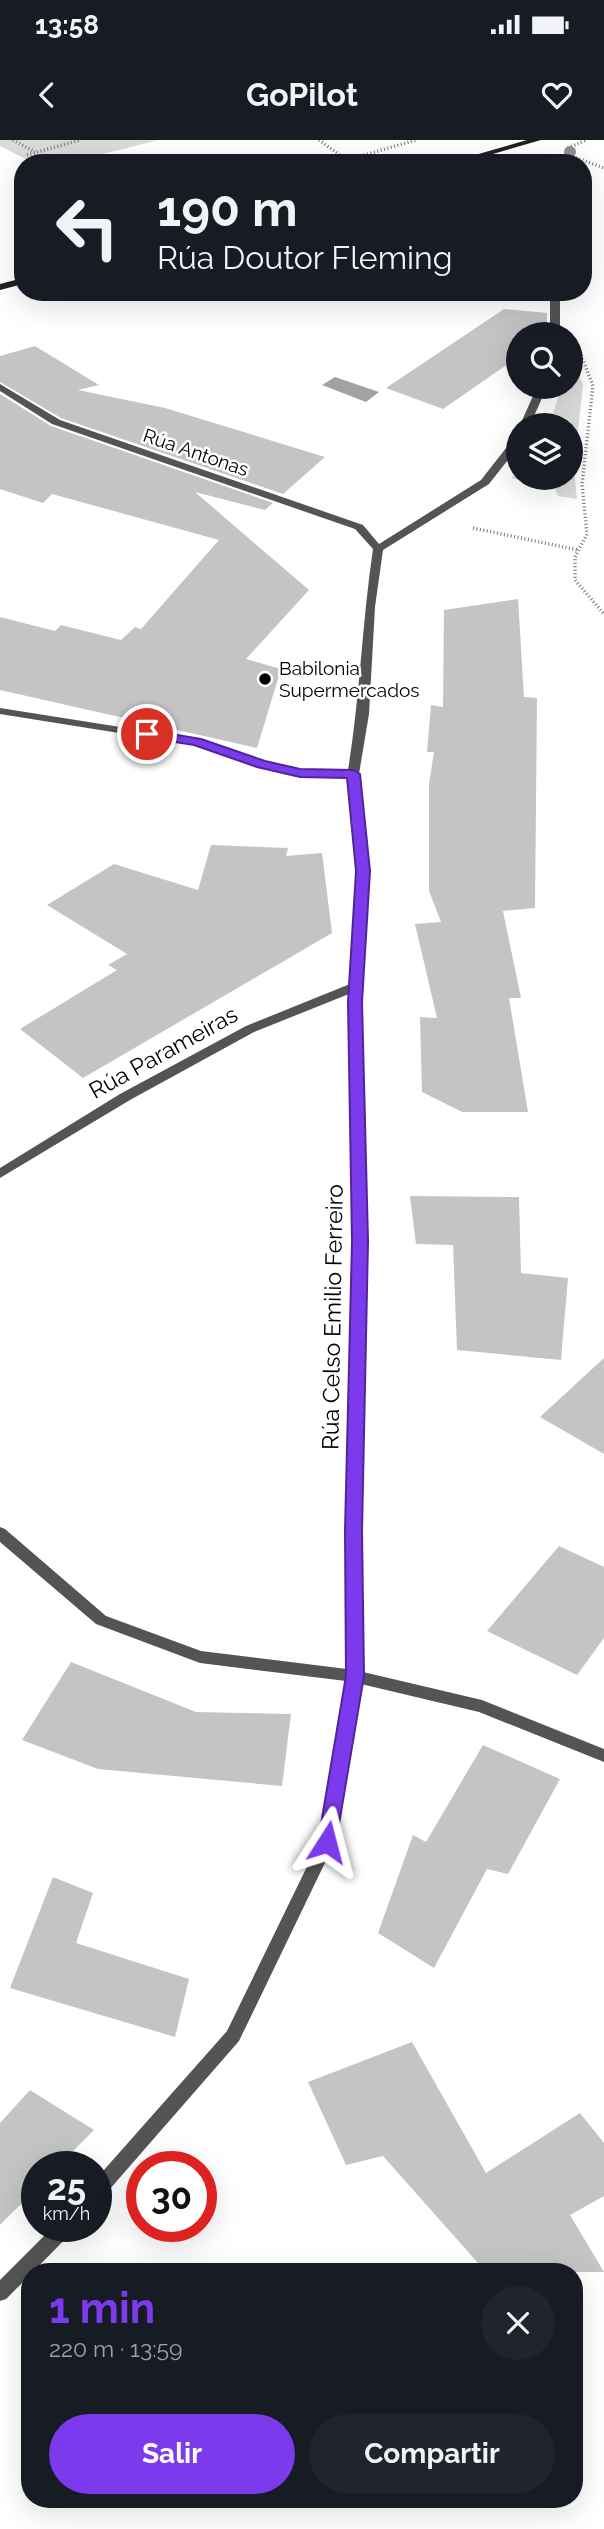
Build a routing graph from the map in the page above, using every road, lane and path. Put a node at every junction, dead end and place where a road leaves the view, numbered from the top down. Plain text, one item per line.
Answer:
1 (13, 140) edge
2 (80, 140) edge
3 (319, 140) edge
4 (416, 140) edge
5 (537, 140) edge
6 (586, 140) edge
7 (36, 152) junction
8 (30, 154) edge
9 (339, 154) edge
10 (368, 154) edge
11 (485, 154) edge
12 (566, 154) edge
13 (555, 301) edge
14 (557, 301) edge
15 (555, 322) edge
16 (0, 387) edge
17 (506, 455) edge
18 (428, 518) junction
19 (378, 549) junction
20 (578, 550) junction
21 (604, 614) edge
22 (0, 711) edge
23 (353, 774) junction
24 (356, 986) junction
25 (0, 1174) edge
26 (0, 1533) edge
27 (355, 1676) junction
28 (604, 1756) edge
29 (112, 2174) edge
30 (50, 2242) edge
31 (30, 2263) edge
32 (21, 2272) edge
33 (0, 2293) edge

1 - 7 path
2 - 7 path
3 - 9 path
4 - 10 path
5 - 11 main road
6 - 12 path
7 - 8 path
13 - 15 street
14 - 20 path
16 - 19 street, Rúa Antonas
17 - 18 street
18 - 19 street
18 - 20 path
19 - 23 street, Rúa Celso Emilio Ferreiro
20 - 21 path
22 - 23 street
23 - 24 street, Rúa Celso Emilio Ferreiro
24 - 25 street, Rúa Parameiras
24 - 27 street, Rúa Celso Emilio Ferreiro
26 - 27 street
27 - 28 street
27 - 29 street, Rúa Celso Emilio Ferreiro
30 - 31 street
32 - 33 street

